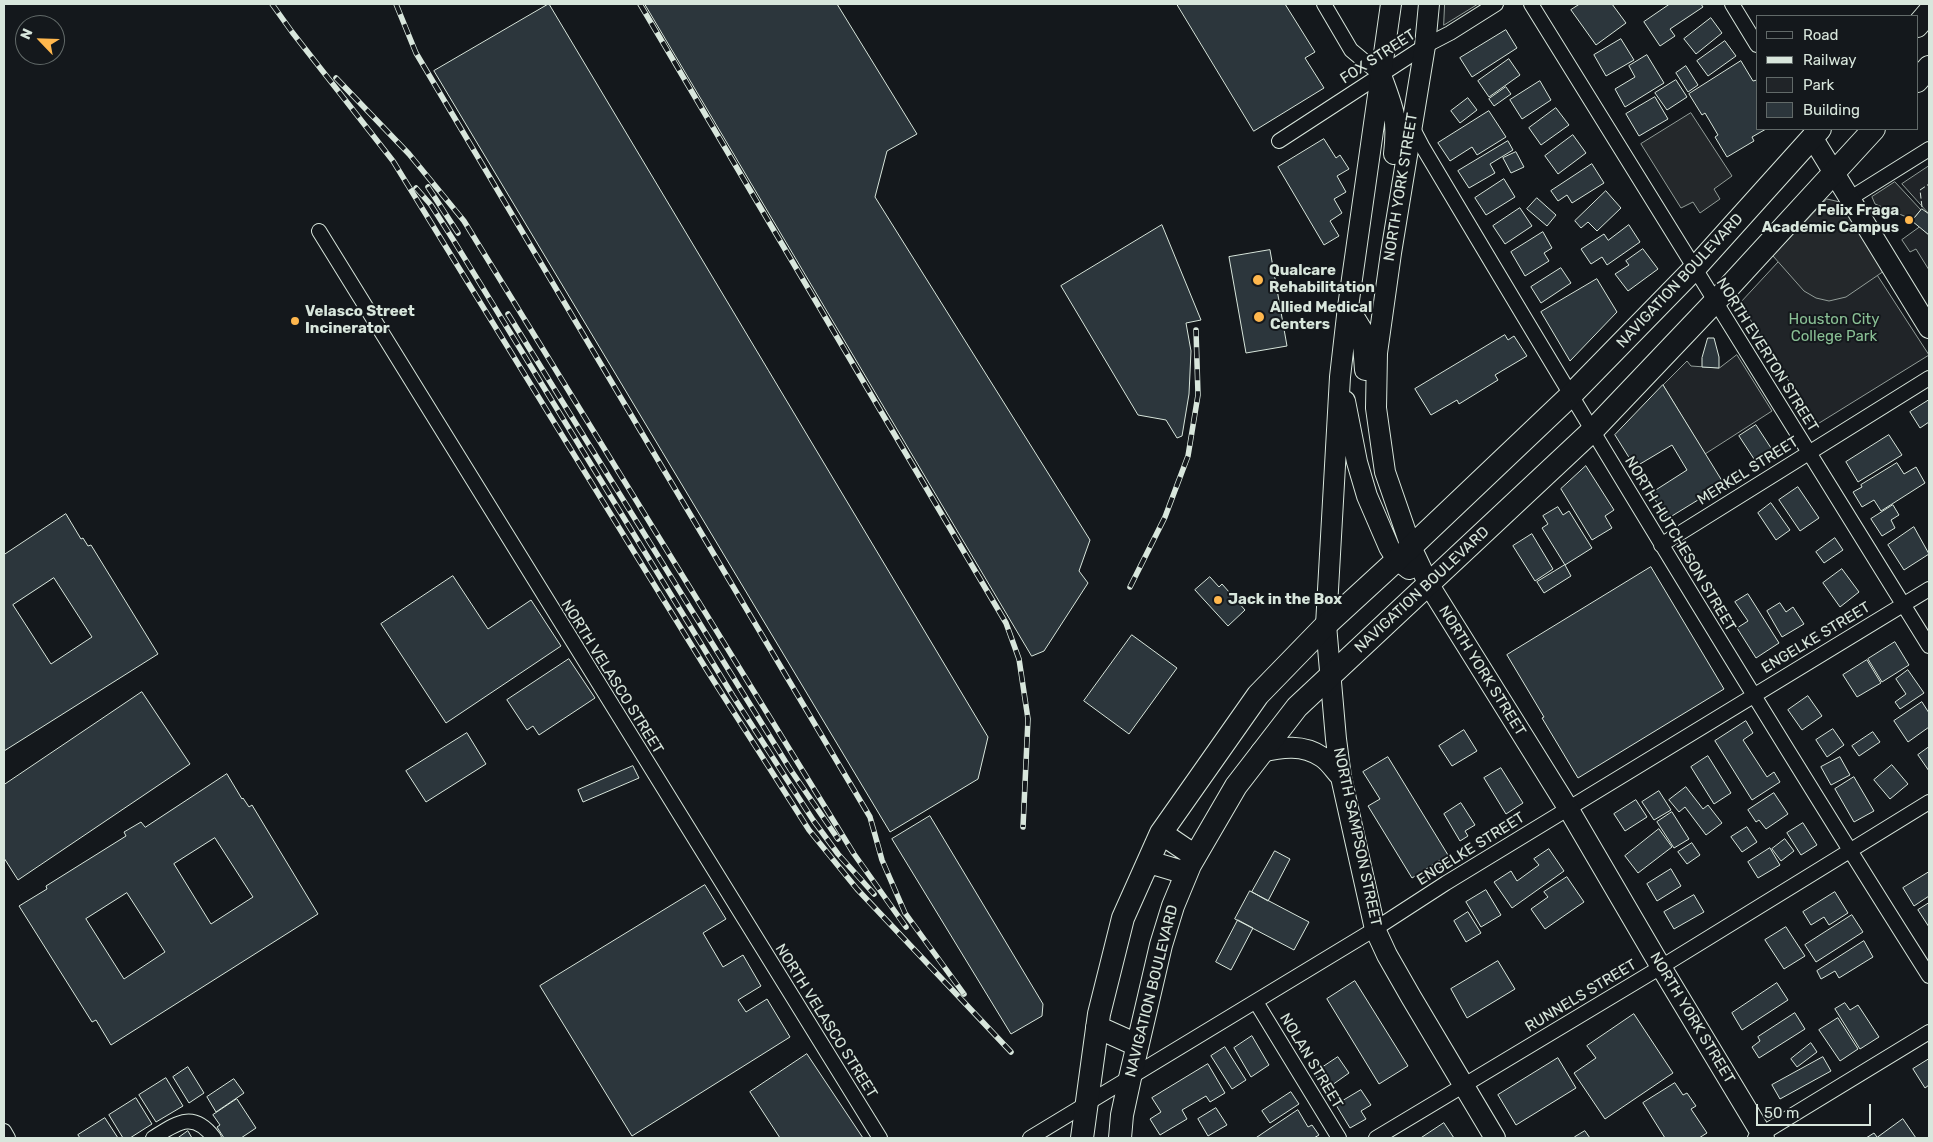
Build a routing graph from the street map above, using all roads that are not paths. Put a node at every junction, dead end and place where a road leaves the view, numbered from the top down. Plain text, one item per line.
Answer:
1 (1324, 4) edge
2 (1391, 4) edge
3 (1429, 4) edge
4 (1496, 4) edge
5 (1531, 4) edge
6 (1732, 4) edge
7 (1929, 12) edge
8 (1918, 25) edge
9 (1756, 43) edge
10 (1425, 46) junction
11 (1929, 67) edge
12 (1381, 75) junction
13 (1918, 80) edge
14 (1411, 124) junction
15 (1873, 130) edge
16 (1813, 132) edge
17 (1279, 141) dead end
18 (1929, 149) edge
19 (1833, 173) junction
20 (1849, 199) junction
21 (319, 231) dead end
22 (1391, 253) junction
23 (1695, 268) junction
24 (1715, 301) junction
25 (1348, 307) junction
26 (1929, 328) edge
27 (1340, 377) junction
28 (1929, 378) edge
29 (1570, 396) junction
30 (1592, 431) junction
31 (1380, 435) junction
32 (1808, 452) junction
33 (1661, 545) junction
34 (1404, 554) junction
35 (1428, 585) junction
36 (1929, 589) edge
37 (1904, 605) junction
38 (1326, 625) junction
39 (1929, 646) edge
40 (1332, 674) junction
41 (1753, 695) junction
42 (1261, 752) junction
43 (1341, 777) junction
44 (1929, 802) edge
45 (1568, 808) junction
46 (1161, 833) junction
47 (1850, 851) junction
48 (1149, 862) junction
49 (1191, 865) junction
50 (1375, 929) junction
51 (1661, 967) junction
52 (1929, 976) edge
53 (1256, 1002) junction
54 (1097, 1027) junction
55 (1929, 1032) edge
56 (1137, 1045) junction
57 (1130, 1078) junction
58 (1463, 1085) junction
59 (1087, 1103) junction
60 (4, 1131) edge
61 (1760, 1137) edge
62 (8, 1138) edge
63 (153, 1138) edge
64 (214, 1138) edge
65 (880, 1138) edge
66 (1030, 1138) edge
67 (1082, 1138) edge
68 (1120, 1138) edge
69 (1339, 1138) edge
70 (1376, 1138) edge
71 (1495, 1138) edge

1 - 12 street
2 - 12 main road
3 - 10 main road, NORTH YORK STREET
4 - 10 street, FOX STREET
5 - 23 street, NORTH EVERTON STREET
6 - 9 street
7 - 8 main road
10 - 12 street, FOX STREET
10 - 14 main road, NORTH YORK STREET
11 - 13 main road
12 - 17 street, FOX STREET
12 - 22 main road
12 - 25 main road
14 - 22 main road, NORTH YORK STREET
14 - 29 street, NORTH HUTCHESON STREET
15 - 19 main road, NAVIGATION BOULEVARD
16 - 19 main road
16 - 23 main road, NAVIGATION BOULEVARD
18 - 20 street
19 - 20 main road
19 - 24 main road, NAVIGATION BOULEVARD
20 - 26 main road
21 - 65 street, NORTH VELASCO STREET
22 - 31 main road, NORTH YORK STREET
23 - 24 street, NORTH EVERTON STREET
23 - 29 main road, NAVIGATION BOULEVARD
24 - 30 main road, NAVIGATION BOULEVARD
24 - 32 street, NORTH EVERTON STREET
25 - 27 main road
25 - 31 main road
27 - 34 main road
27 - 38 main road
28 - 32 street, MERKEL STREET
29 - 30 street, NORTH HUTCHESON STREET
29 - 34 main road, NAVIGATION BOULEVARD
30 - 33 street, NORTH HUTCHESON STREET
30 - 35 main road, NAVIGATION BOULEVARD
31 - 34 main road, NORTH YORK STREET
32 - 33 street, MERKEL STREET
32 - 37 street, NORTH EVERTON STREET
33 - 41 street, NORTH HUTCHESON STREET
34 - 35 main road, NORTH YORK STREET
34 - 38 main road, NAVIGATION BOULEVARD
35 - 40 main road, NAVIGATION BOULEVARD
35 - 45 main road, NORTH YORK STREET
36 - 37 street, ENGELKE STREET
37 - 39 street, NORTH EVERTON STREET
37 - 41 street, ENGELKE STREET
38 - 40 main road, NORTH SAMPSON STREET
38 - 46 main road, NAVIGATION BOULEVARD
40 - 42 main road, NAVIGATION BOULEVARD
40 - 43 main road, NORTH SAMPSON STREET
41 - 45 street, ENGELKE STREET
41 - 47 street, NORTH HUTCHESON STREET
42 - 43 main road
42 - 49 main road, NAVIGATION BOULEVARD
43 - 50 main road, NORTH SAMPSON STREET
44 - 47 street, RUNNELS STREET
45 - 50 street, ENGELKE STREET
45 - 51 main road, NORTH YORK STREET
46 - 48 main road, NAVIGATION BOULEVARD
46 - 49 main road
47 - 51 street, RUNNELS STREET
47 - 52 street, NORTH HUTCHESON STREET
48 - 49 main road
48 - 54 main road, NAVIGATION BOULEVARD
49 - 56 main road, NAVIGATION BOULEVARD
50 - 53 street, ENGELKE STREET
50 - 58 main road, NORTH SAMPSON STREET
51 - 58 street, RUNNELS STREET
51 - 61 main road, NORTH YORK STREET
53 - 57 street, ENGELKE STREET
53 - 69 street, NOLAN STREET
54 - 56 main road
54 - 59 main road, NAVIGATION BOULEVARD
55 - 61 street
56 - 57 main road, NAVIGATION BOULEVARD
57 - 59 street, ENGELKE STREET
57 - 68 main road, NAVIGATION BOULEVARD
58 - 70 street, RUNNELS STREET
58 - 71 main road, NORTH SAMPSON STREET
59 - 66 street, ENGELKE STREET
59 - 67 main road, NAVIGATION BOULEVARD
60 - 62 street
63 - 64 street

